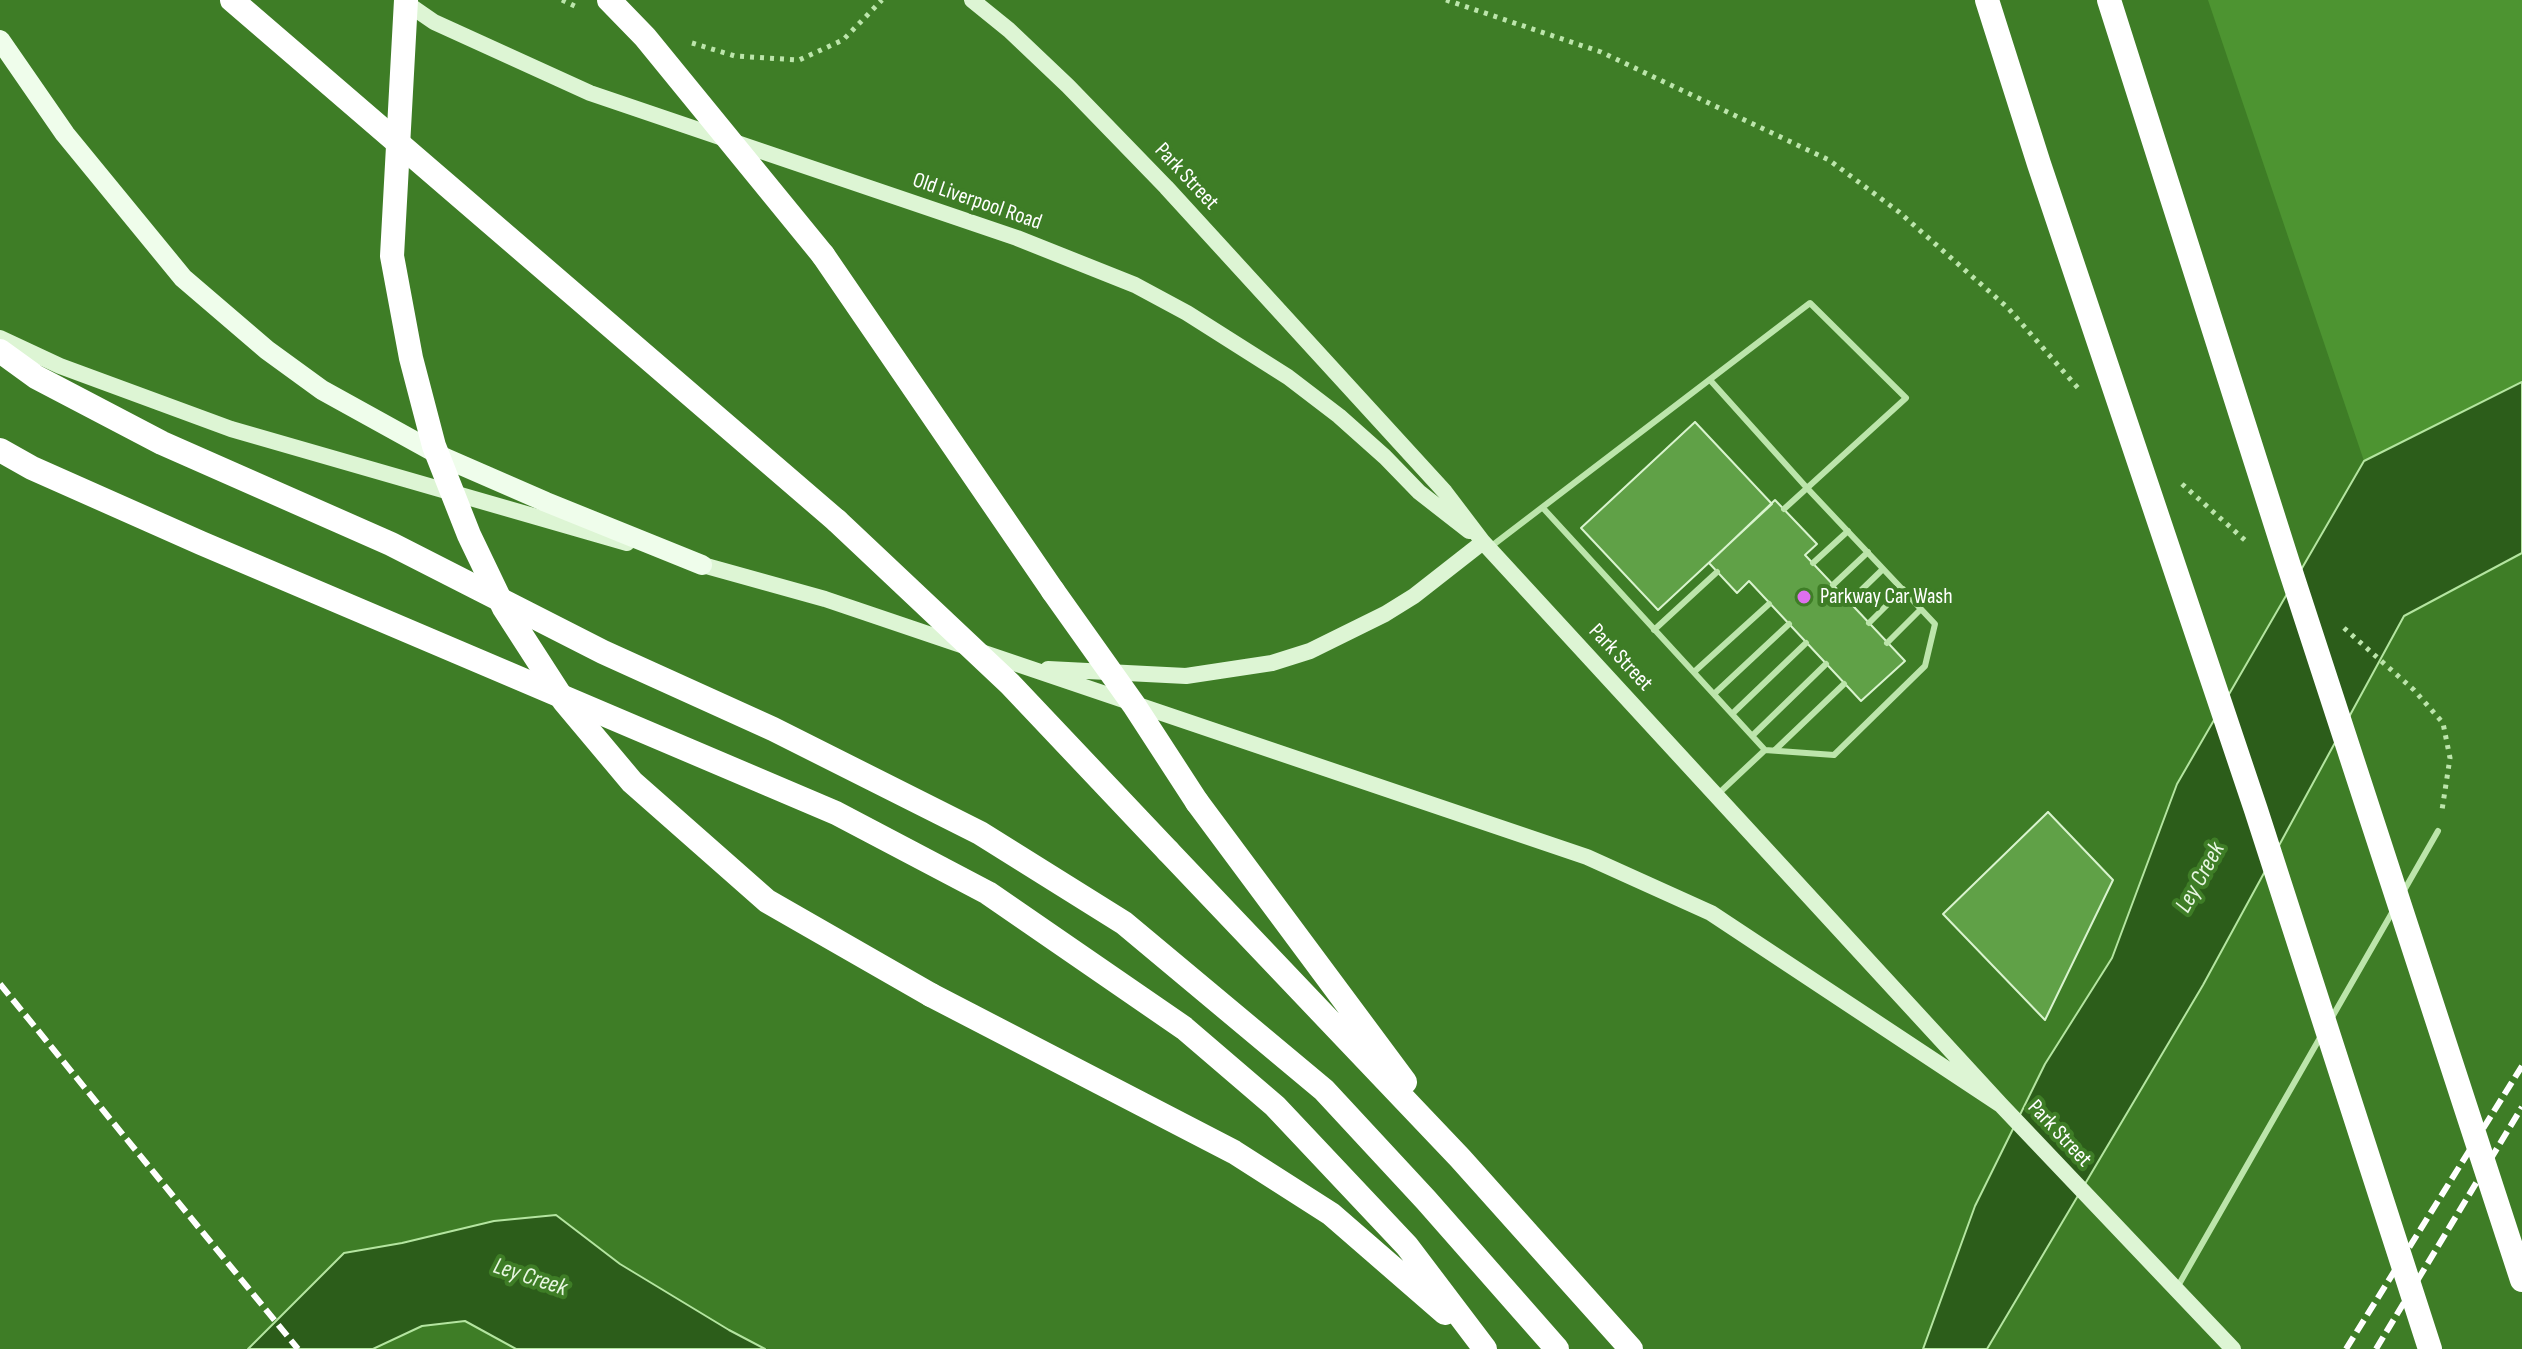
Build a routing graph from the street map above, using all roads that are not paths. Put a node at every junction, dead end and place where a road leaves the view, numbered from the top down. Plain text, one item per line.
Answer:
1 (232, 0) edge
2 (404, 0) edge
3 (609, 0) edge
4 (972, 0) edge
5 (1987, 0) edge
6 (2109, 0) edge
7 (0, 40) edge
8 (0, 338) edge
9 (0, 351) edge
10 (1710, 380) junction
11 (0, 450) edge
12 (1807, 488) junction
13 (1543, 508) junction
14 (1784, 509) dead end
15 (1848, 531) junction
16 (1486, 545) junction
17 (1868, 552) junction
18 (1813, 563) dead end
19 (702, 565) junction
20 (1883, 569) junction
21 (1717, 572) dead end
22 (1833, 585) dead end
23 (1903, 589) junction
24 (1849, 602) dead end
25 (1769, 604) dead end
26 (1921, 609) junction
27 (1869, 623) dead end
28 (1789, 624) dead end
29 (1654, 630) junction
30 (1806, 643) dead end
31 (1887, 643) dead end
32 (976, 651) junction
33 (1826, 664) dead end
34 (1026, 668) junction
35 (1694, 672) junction
36 (1844, 684) dead end
37 (1714, 694) junction
38 (1732, 714) junction
39 (1752, 736) junction
40 (1765, 750) junction
41 (1775, 750) junction
42 (1717, 795) junction
43 (2438, 831) road end
44 (2001, 1105) junction
45 (1460, 1158) junction
46 (2522, 1280) edge
47 (2176, 1290) junction
48 (1483, 1346) edge
49 (1557, 1349) edge
50 (1631, 1349) edge
51 (2233, 1349) edge
52 (2430, 1349) edge

1 - 32 highway, bridge
2 - 16 main road, Old Liverpool Road
2 - 48 highway, bridge
3 - 45 highway, bridge
4 - 16 main road, Park Street
5 - 52 highway, bridge
6 - 46 highway, bridge
7 - 19 main road
8 - 19 main road
9 - 49 highway
10 - 12 lane
10 - 12 lane
10 - 13 lane
11 - 48 highway
12 - 14 lane
12 - 15 lane
13 - 16 lane
13 - 29 lane
15 - 17 lane
15 - 18 lane
16 - 34 main road
16 - 42 main road, Park Street
17 - 20 lane
17 - 22 lane
19 - 32 main road
20 - 23 lane
20 - 24 lane
21 - 29 lane
23 - 26 lane
23 - 27 lane
25 - 35 lane
26 - 31 lane
26 - 41 lane
28 - 37 lane
29 - 35 lane
30 - 38 lane
32 - 34 main road
32 - 45 highway, bridge
33 - 39 lane
34 - 44 main road
35 - 37 lane
36 - 41 lane
37 - 38 lane
38 - 39 lane
39 - 40 lane
40 - 41 lane
40 - 42 lane
42 - 44 main road, Park Street
43 - 47 lane
44 - 47 main road, Park Street
45 - 50 highway
47 - 51 main road, Park Street

